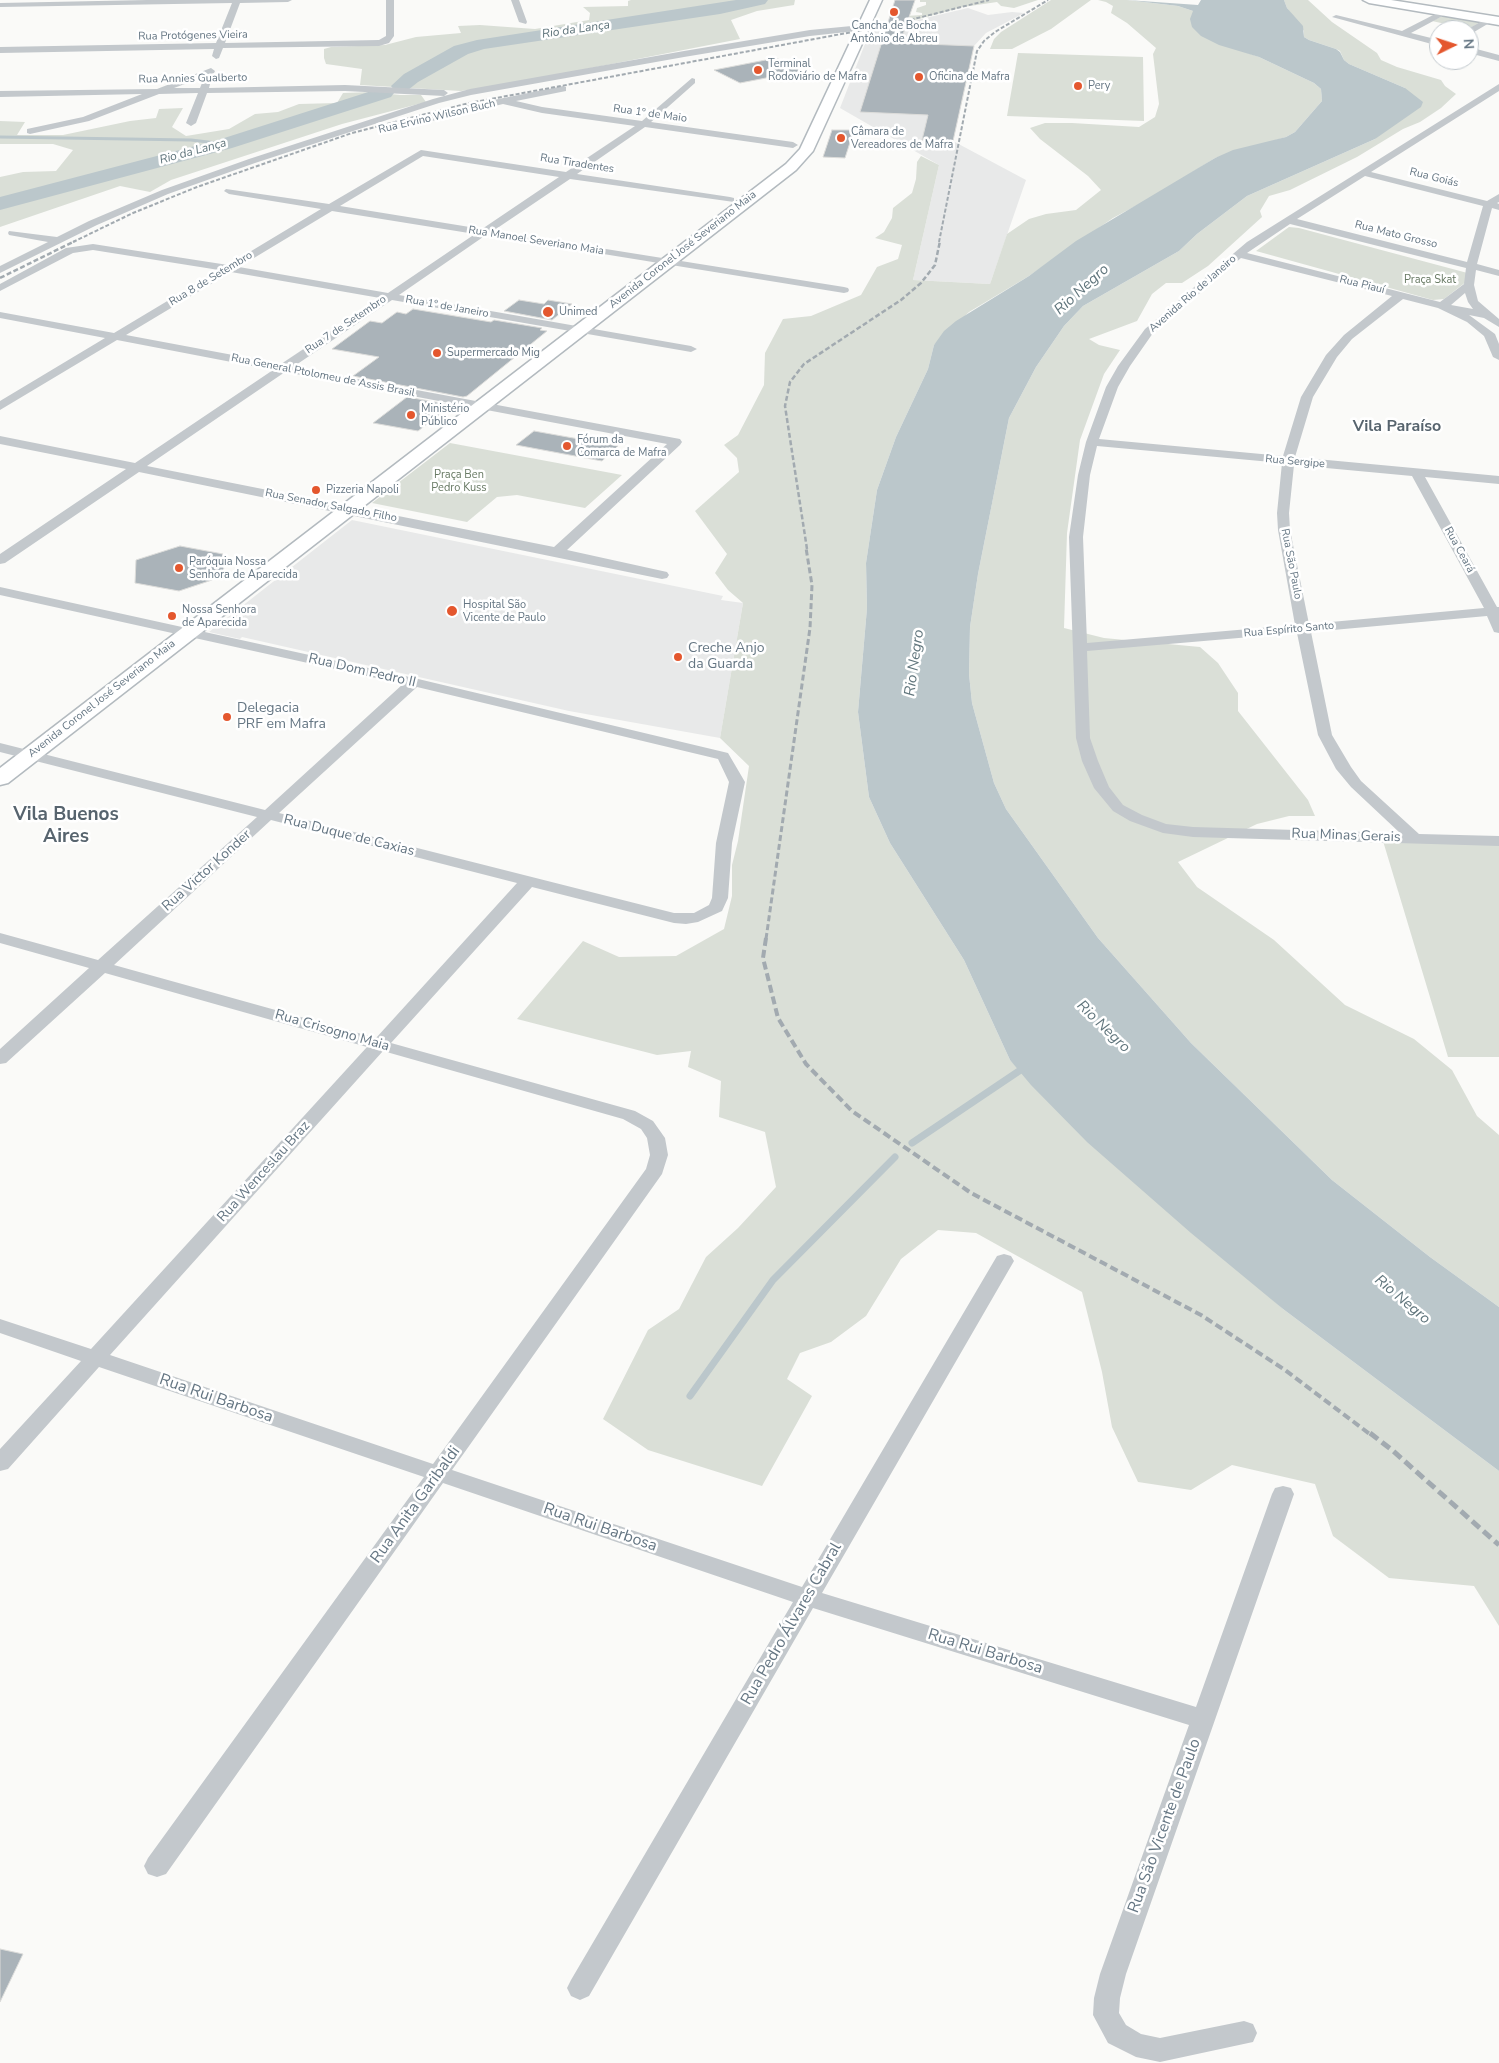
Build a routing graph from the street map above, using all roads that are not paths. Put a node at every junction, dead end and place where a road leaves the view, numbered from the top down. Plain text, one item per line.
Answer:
1 (288, 0) edge
2 (390, 0) edge
3 (515, 0) edge
4 (876, 0) edge
5 (1369, 0) edge
6 (1389, 0) edge
7 (237, 1) edge
8 (1462, 3) dead end
9 (0, 6) edge
10 (1448, 11) junction
11 (1336, 16) dead end
12 (1495, 20) edge
13 (523, 22) dead end
14 (858, 22) junction
15 (1479, 27) edge
16 (845, 34) joint
17 (1403, 34) junction
18 (1429, 40) edge
19 (220, 46) junction
20 (0, 50) edge
21 (1479, 53) edge
22 (1499, 58) edge
23 (210, 71) junction
24 (825, 78) dead end
25 (690, 83) dead end
26 (1499, 87) edge
27 (203, 90) junction
28 (563, 90) dead end
29 (157, 91) junction
30 (470, 92) junction
31 (423, 93) junction
32 (0, 94) edge
33 (436, 101) junction
34 (503, 101) junction
35 (192, 123) dead end
36 (644, 124) junction
37 (30, 131) dead end
38 (793, 145) junction
39 (312, 150) dead end
40 (421, 153) joint
41 (1363, 173) junction
42 (568, 175) junction
43 (228, 191) dead end
44 (1499, 197) edge
45 (730, 200) junction
46 (1494, 206) edge
47 (330, 208) junction
48 (1287, 220) junction
49 (484, 232) junction
50 (13, 233) dead end
51 (57, 240) junction
52 (1240, 254) junction
53 (653, 260) junction
54 (668, 262) junction
55 (1472, 267) junction
56 (229, 268) junction
57 (0, 270) edge
58 (1499, 274) edge
59 (1469, 285) junction
60 (0, 288) edge
61 (844, 290) dead end
62 (1401, 295) junction
63 (388, 297) junction
64 (1442, 306) junction
65 (0, 315) edge
66 (1485, 315) junction
67 (1499, 324) edge
68 (572, 329) junction
69 (115, 336) junction
70 (1495, 338) edge
71 (691, 349) dead end
72 (1498, 353) edge
73 (283, 368) junction
74 (474, 404) junction
75 (0, 406) edge
76 (0, 440) edge
77 (1092, 442) junction
78 (1288, 461) junction
79 (136, 468) junction
80 (1416, 472) junction
81 (1499, 480) edge
82 (339, 508) junction
83 (557, 552) junction
84 (0, 560) edge
85 (662, 575) dead end
86 (0, 591) edge
87 (1496, 611) edge
88 (1304, 629) junction
89 (1499, 629) edge
90 (180, 631) junction
91 (1079, 648) junction
92 (414, 682) junction
93 (11, 753) edge
94 (0, 778) edge
95 (268, 815) junction
96 (1193, 832) joint
97 (1414, 838) junction
98 (1499, 841) edge
99 (528, 881) junction
100 (698, 917) joint
101 (0, 938) edge
102 (101, 967) junction
103 (379, 1045) junction
104 (0, 1059) edge
105 (656, 1138) joint
106 (1004, 1262) dead end
107 (0, 1326) edge
108 (95, 1358) junction
109 (0, 1463) edge
110 (438, 1474) junction
111 (1283, 1494) dead end
112 (808, 1598) junction
113 (1203, 1719) junction
114 (157, 1866) dead end
115 (580, 1988) dead end
116 (1244, 2033) dead end

1 - 7 street
2 - 19 street, Rua Protógenes Vieira
3 - 13 street
4 - 14 main road, Avenida Coronel José Severiano Maia
5 - 10 main road
6 - 10 main road
7 - 9 street
7 - 19 street
8 - 10 main road
10 - 12 main road
10 - 17 street
11 - 17 street
12 - 15 street
14 - 16 main road, Avenida Coronel José Severiano Maia
14 - 54 main road, Avenida Coronel José Severiano Maia
16 - 30 street
17 - 18 street
19 - 20 street, Rua Protógenes Vieira
19 - 23 street
21 - 22 street
23 - 27 street
23 - 29 street
24 - 38 main road, Avenida Coronel José Severiano Maia
25 - 36 street, Rua 7 de Setembro
26 - 41 street, Avenida Rio de Janeiro
27 - 29 street, Rua Annies Gualberto
27 - 31 street, Rua Annies Gualberto
27 - 35 street
28 - 34 street, Rua Ervino Wilson Buch
29 - 32 street, Rua Annies Gualberto
29 - 37 street
30 - 31 street
30 - 33 street
31 - 33 street
33 - 51 street
34 - 36 street, Rua 1º de Maio
34 - 39 street, Rua Ervino Wilson Buch
36 - 38 street, Rua 1º de Maio
36 - 42 street, Rua 7 de Setembro
38 - 45 main road, Avenida Coronel José Severiano Maia
40 - 42 street, Rua Tiradentes
40 - 47 street, Rua 8 de Setembro
41 - 46 street, Rua Goiás
41 - 48 street, Avenida Rio de Janeiro
42 - 45 street, Rua Tiradentes
42 - 49 street, Rua 7 de Setembro
43 - 47 street, Rua Manoel Severiano Maia
44 - 46 street
45 - 53 main road, Avenida Coronel José Severiano Maia
46 - 55 street
47 - 49 street, Rua Manoel Severiano Maia
47 - 56 street, Rua 8 de Setembro
48 - 52 street, Avenida Rio de Janeiro
48 - 55 street, Rua Mato Grosso
49 - 53 street, Rua Manoel Severiano Maia
49 - 63 street, Rua 7 de Setembro
50 - 51 street
51 - 57 street
52 - 62 street, Rua Piauí
52 - 77 street, Avenida Rio de Janeiro
53 - 54 street, Rua Manoel Severiano Maia
53 - 68 main road, Avenida Coronel José Severiano Maia
54 - 61 street, Rua Manoel Severiano Maia
54 - 68 main road, Avenida Coronel José Severiano Maia
55 - 58 street, Rua Mato Grosso
55 - 59 street
56 - 60 street, Rua 1º de Janeiro
56 - 63 street, Rua 1º de Janeiro
56 - 69 street, Rua 8 de Setembro
59 - 64 street
59 - 66 street
62 - 64 street, Rua Piauí
62 - 78 street, Rua São Paulo
63 - 68 street, Rua 1º de Janeiro
63 - 73 street, Rua 7 de Setembro
64 - 66 street, Rua Piauí
64 - 70 street
65 - 69 street, Rua General Ptolomeu de Assis Brasil
66 - 67 street
68 - 71 street, Rua 1º de Janeiro
68 - 74 main road, Avenida Coronel José Severiano Maia
69 - 73 street, Rua General Ptolomeu de Assis Brasil
69 - 75 street, Rua 8 de Setembro
70 - 72 street
73 - 74 street, Rua General Ptolomeu de Assis Brasil
73 - 79 street, Rua 7 de Setembro
74 - 82 main road, Avenida Coronel José Severiano Maia
74 - 83 street, Rua General Ptolomeu de Assis Brasil
76 - 79 street, Rua Senador Salgado Filho
77 - 78 street, Rua Sergipe
77 - 91 street, Avenida Rio de Janeiro
78 - 80 street, Rua Sergipe
78 - 88 street, Rua São Paulo
79 - 82 street, Rua Senador Salgado Filho
79 - 84 street, Rua 7 de Setembro
80 - 81 street, Rua Sergipe
80 - 87 street, Rua Ceará
82 - 83 street, Rua Senador Salgado Filho
82 - 90 main road, Avenida Coronel José Severiano Maia
83 - 85 street, Rua Senador Salgado Filho
86 - 90 street, Rua Dom Pedro II
87 - 88 street, Rua Espírito Santo
87 - 89 street, Rua Ceará
88 - 91 street, Rua Espírito Santo
88 - 97 street, Rua São Paulo
90 - 92 street, Rua Dom Pedro II
90 - 93 main road, Avenida Coronel José Severiano Maia
91 - 96 street, Avenida Rio de Janeiro
92 - 95 street, Rua Victor Konder
92 - 100 street, Rua Dom Pedro II
93 - 94 main road, Avenida Coronel José Severiano Maia
93 - 95 street, Rua Duque de Caxias
95 - 99 street, Rua Duque de Caxias
95 - 102 street, Rua Victor Konder
96 - 97 street, Rua Minas Gerais
97 - 98 street, Rua Minas Gerais
99 - 100 street, Rua Duque de Caxias
99 - 103 street, Rua Wenceslau Braz
101 - 102 street, Rua Crisogno Maia
102 - 103 street, Rua Crisogno Maia
102 - 104 street, Rua Victor Konder
103 - 105 street, Rua Crisogno Maia
103 - 108 street, Rua Wenceslau Braz
105 - 110 street, Rua Anita Garibaldi
106 - 112 street, Rua Pedro Álvares Cabral
107 - 108 street, Rua Rui Barbosa
108 - 109 street, Rua Wenceslau Braz
108 - 110 street, Rua Rui Barbosa
110 - 112 street, Rua Rui Barbosa
110 - 114 street, Rua Anita Garibaldi
111 - 113 street, Rua São Vicente de Paulo
112 - 113 street, Rua Rui Barbosa
112 - 115 street, Rua Pedro Álvares Cabral
113 - 116 street, Rua São Vicente de Paulo

